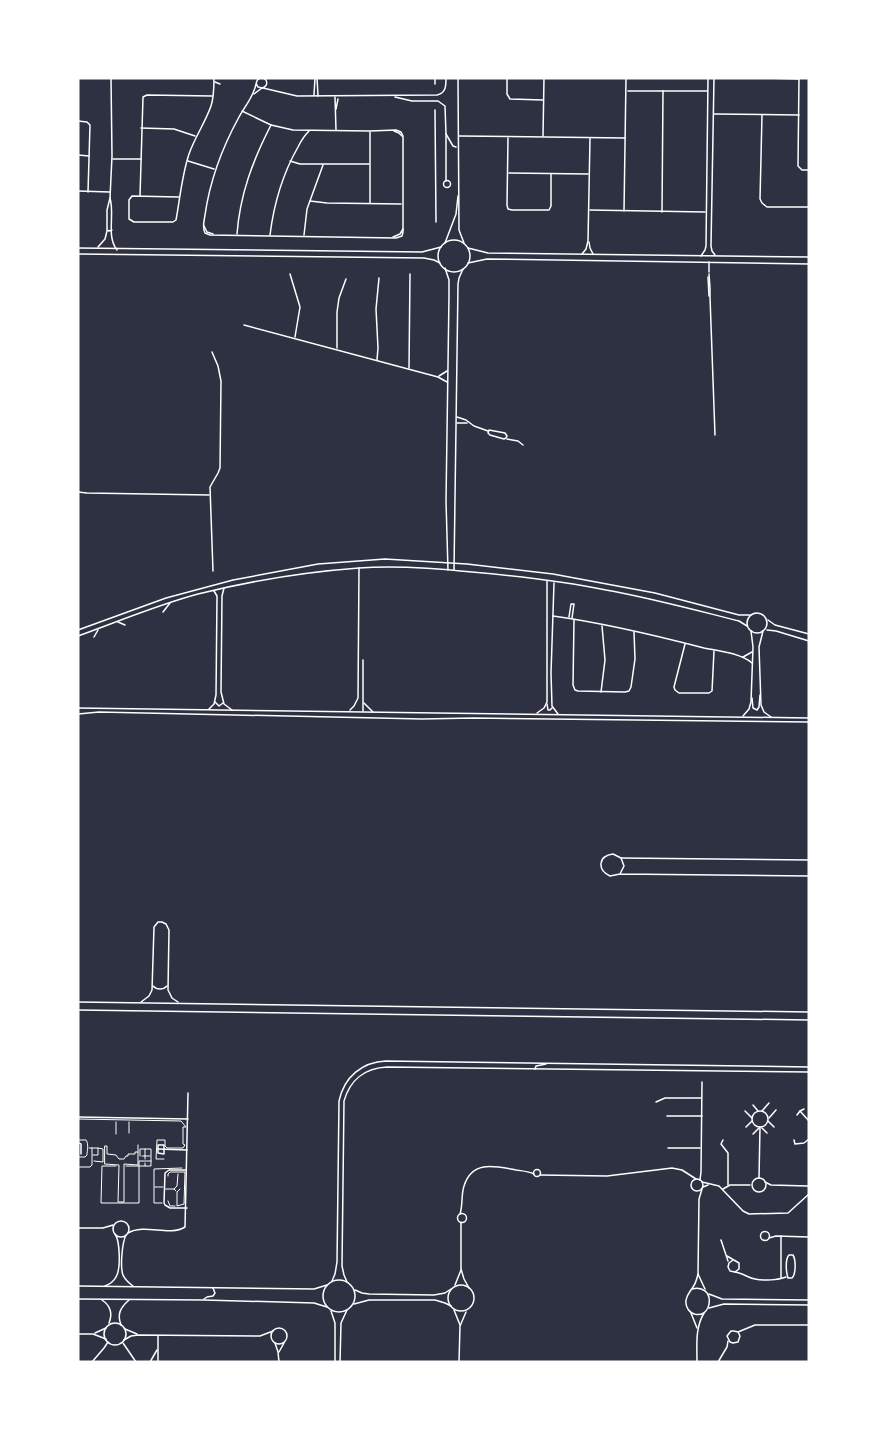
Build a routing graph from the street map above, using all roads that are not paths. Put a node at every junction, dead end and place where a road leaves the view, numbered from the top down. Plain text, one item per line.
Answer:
1 (111, 78) edge
2 (214, 78) edge
3 (260, 78) edge
4 (263, 78) edge
5 (316, 78) edge
6 (435, 78) edge
7 (446, 78) edge
8 (458, 78) edge
9 (507, 78) edge
10 (544, 78) edge
11 (626, 78) edge
12 (708, 78) edge
13 (714, 78) edge
14 (764, 78) edge
15 (799, 78) edge
16 (254, 79) edge
17 (267, 81) edge
18 (214, 82) junction
19 (256, 83) junction
20 (220, 84) dead end
21 (435, 84) dead end
22 (262, 88) junction
23 (273, 90) junction
24 (626, 90) junction
25 (663, 91) junction
26 (708, 91) junction
27 (253, 95) junction
28 (213, 96) junction
29 (316, 96) junction
30 (395, 96) junction
31 (415, 96) junction
32 (434, 96) junction
33 (337, 97) junction
34 (544, 100) junction
35 (414, 101) junction
36 (433, 101) junction
37 (435, 110) dead end
38 (242, 111) junction
39 (713, 114) junction
40 (762, 115) junction
41 (799, 115) junction
42 (78, 121) edge
43 (271, 125) junction
44 (141, 129) junction
45 (300, 130) junction
46 (310, 131) junction
47 (336, 131) junction
48 (370, 131) junction
49 (446, 134) junction
50 (196, 136) junction
51 (458, 136) junction
52 (508, 136) junction
53 (543, 137) junction
54 (590, 137) junction
55 (303, 138) junction
56 (625, 138) junction
57 (458, 147) junction
58 (78, 155) edge
59 (89, 156) junction
60 (112, 159) junction
61 (141, 159) junction
62 (187, 160) junction
63 (290, 161) junction
64 (323, 164) junction
65 (369, 164) junction
66 (215, 170) junction
67 (809, 170) edge
68 (507, 173) junction
69 (551, 174) junction
70 (589, 174) junction
71 (436, 181) junction
72 (445, 182) junction
73 (458, 182) junction
74 (450, 183) junction
75 (445, 186) junction
76 (450, 186) junction
77 (436, 187) junction
78 (456, 187) junction
79 (78, 191) edge
80 (88, 192) junction
81 (110, 192) junction
82 (458, 192) junction
83 (138, 196) junction
84 (179, 197) junction
85 (110, 198) junction
86 (310, 201) junction
87 (370, 203) junction
88 (403, 204) junction
89 (809, 207) edge
90 (589, 210) junction
91 (624, 211) junction
92 (662, 212) junction
93 (706, 212) junction
94 (107, 214) junction
95 (112, 215) junction
96 (436, 222) dead end
97 (107, 230) junction
98 (112, 230) junction
99 (237, 235) junction
100 (270, 235) junction
101 (303, 236) junction
102 (588, 241) junction
103 (445, 243) junction
104 (464, 243) junction
105 (441, 247) junction
106 (78, 248) edge
107 (468, 248) junction
108 (97, 249) junction
109 (117, 250) junction
110 (582, 254) junction
111 (594, 254) junction
112 (79, 255) edge
113 (701, 256) junction
114 (716, 256) junction
115 (809, 257) edge
116 (709, 262) junction
117 (440, 263) junction
118 (468, 263) junction
119 (809, 264) edge
120 (445, 268) junction
121 (463, 269) junction
122 (290, 274) dead end
123 (410, 274) dead end
124 (379, 278) dead end
125 (346, 279) dead end
126 (244, 325) dead end
127 (295, 339) junction
128 (336, 350) junction
129 (212, 352) dead end
130 (377, 360) junction
131 (408, 369) junction
132 (448, 371) junction
133 (438, 376) junction
134 (448, 384) junction
135 (456, 417) junction
136 (456, 423) junction
137 (468, 423) junction
138 (489, 431) junction
139 (716, 435) dead end
140 (506, 438) junction
141 (523, 445) dead end
142 (78, 492) edge
143 (210, 495) junction
144 (448, 563) junction
145 (454, 563) junction
146 (359, 567) junction
147 (447, 570) junction
148 (454, 570) junction
149 (213, 571) dead end
150 (547, 580) junction
151 (554, 581) junction
152 (224, 588) junction
153 (214, 590) junction
154 (217, 594) junction
155 (222, 594) junction
156 (171, 603) junction
157 (163, 612) dead end
158 (750, 615) junction
159 (553, 616) junction
160 (572, 619) junction
161 (767, 620) junction
162 (117, 622) junction
163 (125, 625) dead end
164 (602, 625) junction
165 (217, 626) junction
166 (747, 626) junction
167 (99, 628) junction
168 (214, 628) dead end
169 (78, 630) edge
170 (764, 630) junction
171 (750, 631) junction
172 (634, 632) junction
173 (809, 634) edge
174 (78, 636) edge
175 (94, 637) dead end
176 (809, 641) edge
177 (686, 643) junction
178 (714, 650) junction
179 (213, 652) dead end
180 (752, 652) junction
181 (217, 657) junction
182 (742, 657) junction
183 (363, 660) dead end
184 (752, 663) junction
185 (601, 692) junction
186 (761, 694) junction
187 (751, 697) junction
188 (215, 702) junction
189 (223, 702) junction
190 (363, 702) junction
191 (547, 704) junction
192 (358, 706) junction
193 (552, 706) junction
194 (78, 708) edge
195 (363, 708) junction
196 (207, 710) junction
197 (233, 710) junction
198 (347, 712) junction
199 (363, 712) junction
200 (374, 712) junction
201 (535, 713) junction
202 (78, 714) edge
203 (559, 714) junction
204 (742, 717) junction
205 (771, 717) junction
206 (809, 718) edge
207 (809, 722) edge
208 (621, 858) junction
209 (809, 860) edge
210 (620, 874) junction
211 (809, 876) edge
212 (152, 985) junction
213 (168, 986) junction
214 (78, 1002) edge
215 (137, 1003) junction
216 (182, 1004) junction
217 (78, 1010) edge
218 (809, 1012) edge
219 (809, 1020) edge
220 (547, 1064) junction
221 (765, 1066) junction
222 (809, 1067) edge
223 (535, 1069) junction
224 (762, 1072) junction
225 (809, 1072) edge
226 (702, 1082) dead end
227 (188, 1093) dead end
228 (702, 1098) junction
229 (656, 1102) dead end
230 (769, 1103) dead end
231 (753, 1105) dead end
232 (804, 1109) dead end
233 (776, 1110) dead end
234 (745, 1111) dead end
235 (760, 1111) junction
236 (800, 1111) junction
237 (797, 1115) dead end
238 (667, 1116) dead end
239 (702, 1116) junction
240 (78, 1118) edge
241 (188, 1119) junction
242 (752, 1119) junction
243 (768, 1119) junction
244 (116, 1120) junction
245 (129, 1120) junction
246 (809, 1121) edge
247 (809, 1125) edge
248 (746, 1127) dead end
249 (760, 1127) junction
250 (774, 1127) dead end
251 (129, 1133) dead end
252 (767, 1133) dead end
253 (809, 1133) edge
254 (116, 1134) dead end
255 (753, 1134) dead end
256 (809, 1139) edge
257 (723, 1140) dead end
258 (794, 1140) dead end
259 (78, 1141) edge
260 (138, 1145) dead end
261 (87, 1148) junction
262 (92, 1148) junction
263 (98, 1148) junction
264 (668, 1148) dead end
265 (701, 1148) junction
266 (145, 1149) junction
267 (158, 1149) dead end
268 (187, 1150) junction
269 (138, 1152) junction
270 (81, 1154) dead end
271 (92, 1155) junction
272 (98, 1155) junction
273 (104, 1155) junction
274 (78, 1156) edge
275 (140, 1156) junction
276 (145, 1156) junction
277 (151, 1156) junction
278 (164, 1159) dead end
279 (92, 1161) junction
280 (98, 1161) junction
281 (140, 1161) junction
282 (145, 1161) junction
283 (151, 1161) junction
284 (119, 1166) junction
285 (124, 1166) junction
286 (139, 1166) junction
287 (145, 1166) junction
288 (78, 1167) edge
289 (182, 1168) dead end
290 (187, 1170) junction
291 (178, 1172) junction
292 (534, 1172) junction
293 (540, 1173) junction
294 (688, 1175) junction
295 (168, 1176) dead end
296 (759, 1178) junction
297 (696, 1179) junction
298 (700, 1180) junction
299 (702, 1182) junction
300 (765, 1182) junction
301 (691, 1184) junction
302 (709, 1185) junction
303 (728, 1185) junction
304 (751, 1185) junction
305 (771, 1185) junction
306 (809, 1185) edge
307 (177, 1186) junction
308 (154, 1187) junction
309 (165, 1188) junction
310 (702, 1188) junction
311 (765, 1188) junction
312 (174, 1189) junction
313 (180, 1189) junction
314 (184, 1189) junction
315 (722, 1190) junction
316 (696, 1191) junction
317 (177, 1192) junction
318 (809, 1194) edge
319 (699, 1199) junction
320 (168, 1201) dead end
321 (164, 1203) junction
322 (177, 1206) junction
323 (462, 1207) junction
324 (186, 1208) junction
325 (460, 1214) junction
326 (464, 1214) junction
327 (115, 1223) junction
328 (461, 1223) junction
329 (127, 1224) junction
330 (78, 1228) edge
331 (104, 1228) junction
332 (140, 1230) junction
333 (115, 1233) junction
334 (127, 1234) junction
335 (769, 1234) junction
336 (776, 1236) junction
337 (781, 1236) junction
338 (809, 1237) edge
339 (769, 1238) junction
340 (721, 1240) dead end
341 (718, 1243) dead end
342 (722, 1246) junction
343 (727, 1256) junction
344 (733, 1260) junction
345 (729, 1263) junction
346 (740, 1267) junction
347 (461, 1269) junction
348 (735, 1272) junction
349 (743, 1273) junction
350 (698, 1274) junction
351 (787, 1276) junction
352 (781, 1278) junction
353 (332, 1281) junction
354 (347, 1282) junction
355 (327, 1285) junction
356 (78, 1286) edge
357 (105, 1286) junction
358 (134, 1287) junction
359 (213, 1288) junction
360 (453, 1288) junction
361 (469, 1288) junction
362 (353, 1289) junction
363 (692, 1290) junction
364 (707, 1292) junction
365 (369, 1294) junction
366 (78, 1299) edge
367 (101, 1299) junction
368 (767, 1299) junction
369 (808, 1299) edge
370 (129, 1300) junction
371 (204, 1300) junction
372 (369, 1300) junction
373 (353, 1304) junction
374 (767, 1305) junction
375 (327, 1306) junction
376 (809, 1307) edge
377 (452, 1308) junction
378 (708, 1308) junction
379 (468, 1309) junction
380 (331, 1310) junction
381 (347, 1310) junction
382 (690, 1312) junction
383 (705, 1312) junction
384 (122, 1325) junction
385 (809, 1325) edge
386 (460, 1326) junction
387 (108, 1327) junction
388 (697, 1328) junction
389 (125, 1329) junction
390 (273, 1331) junction
391 (739, 1333) junction
392 (78, 1334) edge
393 (93, 1334) junction
394 (138, 1335) junction
395 (158, 1335) junction
396 (260, 1336) junction
397 (107, 1340) junction
398 (728, 1340) junction
399 (123, 1341) junction
400 (274, 1342) junction
401 (284, 1342) junction
402 (732, 1343) junction
403 (727, 1347) junction
404 (158, 1348) junction
405 (278, 1356) junction
406 (720, 1357) junction
407 (94, 1361) edge
408 (135, 1361) edge
409 (714, 1361) edge
410 (150, 1362) edge
411 (158, 1362) edge
412 (279, 1362) edge
413 (335, 1362) edge
414 (340, 1362) edge
415 (459, 1362) edge
416 (697, 1362) edge
417 (718, 1362) edge

1 - 60 street
2 - 18 street
3 - 19 street
4 - 17 street
5 - 29 street
6 - 21 street
7 - 32 street
8 - 51 street
9 - 34 street
10 - 34 street
11 - 24 street
12 - 26 street
13 - 39 street
14 - 15 street
15 - 41 street
16 - 19 street
17 - 22 street
17 - 23 street
18 - 20 street
18 - 28 street
19 - 22 street
19 - 27 street
22 - 23 street
22 - 27 street
23 - 29 street
24 - 25 street
24 - 56 street
25 - 26 street
25 - 92 street
26 - 93 street
27 - 38 street
28 - 44 street
28 - 50 street
29 - 33 street
30 - 31 street
30 - 33 street
30 - 35 street
31 - 32 street
31 - 35 street
32 - 36 street
33 - 47 street
34 - 53 street
35 - 36 street
36 - 49 street
37 - 71 street
38 - 43 street
38 - 66 street
39 - 40 street
39 - 114 street
40 - 41 street
40 - 89 street
41 - 67 street
42 - 59 street
43 - 45 street
43 - 99 street
44 - 50 street
44 - 61 street
45 - 46 street
45 - 55 street
46 - 47 street
46 - 55 street
47 - 48 street
48 - 65 street
48 - 88 street
49 - 57 street
49 - 72 street
50 - 62 street
51 - 52 street
51 - 57 street
52 - 53 street
52 - 68 street
53 - 54 street
54 - 56 street
54 - 70 street
55 - 63 street
56 - 91 street
57 - 73 street
58 - 59 street
59 - 80 street
60 - 61 street
60 - 81 street
61 - 83 street
62 - 66 street
62 - 84 street
63 - 64 street
63 - 100 street
64 - 65 street
64 - 86 street
65 - 87 street
66 - 99 street
68 - 69 street
68 - 69 street
69 - 70 street
70 - 90 street
71 - 72 street
71 - 77 street
72 - 74 street
72 - 75 street
73 - 74 street
73 - 78 street
74 - 76 street
75 - 76 street
75 - 77 street
76 - 78 street
77 - 96 street
78 - 82 street
79 - 80 street
80 - 81 street
81 - 85 street
82 - 103 street
82 - 104 street
83 - 84 street
83 - 84 street
85 - 94 street
85 - 95 street
86 - 87 street
86 - 101 street
87 - 88 street
88 - 101 street
90 - 91 street
90 - 102 street
91 - 92 street
92 - 93 street
93 - 113 street
94 - 95 street
94 - 97 street
95 - 98 street
97 - 98 street
97 - 108 street
98 - 109 street
99 - 100 street
100 - 101 street
102 - 110 street
102 - 111 street
103 - 104 street
103 - 105 street
104 - 107 street
105 - 109 street
105 - 117 street
106 - 108 street
107 - 110 street
107 - 118 street
108 - 109 street
110 - 111 street
111 - 113 street
112 - 117 street
113 - 114 street
114 - 115 street
116 - 118 street
116 - 119 street
116 - 139 street
117 - 120 street
118 - 121 street
120 - 121 street
120 - 132 street
121 - 135 street
122 - 127 street
123 - 131 street
124 - 130 street
125 - 128 street
126 - 127 street
127 - 128 street
128 - 130 street
129 - 143 street
130 - 131 street
131 - 133 street
132 - 133 street
132 - 134 street
133 - 134 street
134 - 144 street
135 - 136 street
135 - 137 street
136 - 137 street
136 - 145 street
137 - 138 street
138 - 140 street
138 - 140 street
140 - 141 street
142 - 143 street
143 - 149 street
144 - 145 street
144 - 147 street
144 - 169 street
145 - 148 street
145 - 158 street
146 - 147 street
146 - 152 street
146 - 192 street
147 - 148 street
148 - 150 street
150 - 151 street
150 - 191 street
151 - 159 street
151 - 166 street
152 - 153 street
152 - 155 street
153 - 154 street
153 - 156 street
154 - 155 street
154 - 165 street
155 - 189 street
156 - 157 street
156 - 162 street
158 - 161 street
158 - 166 street
159 - 160 street
159 - 193 street
160 - 164 street
160 - 185 street
161 - 170 street
161 - 173 street
162 - 163 street
162 - 167 street
164 - 172 street
164 - 185 street
165 - 168 street
165 - 181 street
166 - 171 street
167 - 174 street
167 - 175 street
170 - 171 street
170 - 176 street
170 - 186 street
171 - 180 street
172 - 177 street
172 - 185 street
177 - 178 street
177 - 178 street
178 - 182 street
179 - 181 street
180 - 182 street
180 - 184 street
181 - 188 street
182 - 184 street
183 - 190 street
184 - 187 street
186 - 187 street
186 - 205 street
187 - 204 street
188 - 189 street
188 - 196 street
189 - 197 street
190 - 195 street
190 - 200 street
191 - 193 street
191 - 201 street
192 - 195 street
192 - 198 street
193 - 203 street
194 - 196 street
195 - 199 street
196 - 197 street
197 - 198 street
198 - 199 street
199 - 200 street
200 - 201 street
201 - 203 street
202 - 207 street
203 - 204 street
204 - 205 street
205 - 206 street
208 - 209 street
208 - 210 street
208 - 210 street
210 - 211 street
212 - 213 street
212 - 213 street
212 - 215 street
213 - 216 street
214 - 215 street
215 - 216 street
216 - 218 street
217 - 219 street
220 - 221 street
220 - 223 street
220 - 353 street
221 - 222 street
221 - 224 street
223 - 224 street
223 - 354 street
224 - 225 street
226 - 228 street
227 - 241 street
228 - 229 street
228 - 239 street
230 - 235 street
231 - 235 street
232 - 236 street
233 - 243 street
234 - 242 street
235 - 242 street
235 - 243 street
236 - 237 street
236 - 246 street
238 - 239 street
239 - 265 street
240 - 241 street
240 - 244 street
241 - 268 street
242 - 248 street
242 - 249 street
243 - 249 street
243 - 250 street
244 - 245 street
244 - 254 street
245 - 251 street
245 - 278 street
247 - 253 street
249 - 252 street
249 - 255 street
249 - 296 street
256 - 258 street
257 - 303 street
259 - 261 street
259 - 270 street
260 - 269 street
261 - 262 street
261 - 274 street
262 - 263 street
262 - 271 street
263 - 272 street
263 - 273 street
264 - 265 street
265 - 298 street
266 - 275 street
266 - 276 street
266 - 277 street
267 - 268 street
268 - 290 street
269 - 284 street
269 - 285 street
271 - 272 street
271 - 279 street
272 - 273 street
272 - 280 street
273 - 280 street
275 - 276 street
275 - 281 street
276 - 277 street
276 - 282 street
277 - 283 street
279 - 280 street
279 - 288 street
281 - 282 street
281 - 286 street
282 - 283 street
282 - 287 street
283 - 287 street
284 - 285 street
284 - 285 street
284 - 286 street
285 - 286 street
286 - 287 street
289 - 308 street
290 - 309 street
290 - 324 street
291 - 295 street
291 - 307 street
291 - 314 street
292 - 293 street
292 - 293 street
292 - 323 street
293 - 294 street
294 - 297 street
294 - 301 street
296 - 300 street
296 - 304 street
297 - 298 street
297 - 301 street
298 - 299 street
299 - 302 street
299 - 310 street
300 - 305 street
300 - 311 street
301 - 316 street
302 - 310 street
302 - 315 street
303 - 304 street
303 - 315 street
304 - 311 street
305 - 306 street
305 - 311 street
306 - 318 street
307 - 312 street
307 - 313 street
308 - 309 street
308 - 321 street
309 - 312 street
309 - 321 street
310 - 316 street
310 - 319 street
312 - 317 street
313 - 314 street
313 - 317 street
314 - 322 street
315 - 318 street
316 - 319 street
317 - 322 street
319 - 350 street
320 - 322 street
321 - 324 street
323 - 325 street
323 - 326 street
324 - 332 street
325 - 326 street
325 - 328 street
326 - 328 street
327 - 329 street
327 - 331 street
327 - 333 street
328 - 347 street
329 - 332 street
329 - 334 street
330 - 331 street
331 - 333 street
332 - 334 street
333 - 334 street
333 - 357 street
334 - 358 street
335 - 336 street
335 - 339 street
335 - 339 street
336 - 337 street
336 - 339 street
337 - 338 street
337 - 352 street
340 - 342 street
341 - 342 street
342 - 343 street
343 - 344 street
343 - 345 street
344 - 345 street
344 - 346 street
345 - 348 street
346 - 348 street
346 - 349 street
347 - 360 street
347 - 361 street
348 - 349 street
349 - 352 street
350 - 363 street
350 - 364 street
351 - 351 street
351 - 352 street
353 - 354 street
353 - 355 street
354 - 362 street
355 - 359 street
355 - 375 street
356 - 357 street
357 - 358 street
358 - 359 street
359 - 371 street
360 - 361 street
360 - 365 street
360 - 377 street
361 - 379 street
362 - 365 street
362 - 373 street
363 - 364 street
363 - 382 street
364 - 368 street
364 - 378 street
365 - 372 street
366 - 367 street
367 - 370 street
367 - 387 street
368 - 369 street
368 - 374 street
370 - 371 street
370 - 384 street
371 - 375 street
372 - 373 street
372 - 377 street
373 - 381 street
374 - 376 street
374 - 378 street
375 - 380 street
377 - 379 street
377 - 386 street
378 - 383 street
379 - 386 street
380 - 381 street
380 - 413 street
381 - 414 street
382 - 383 street
382 - 388 street
383 - 388 street
384 - 387 street
384 - 389 street
385 - 391 street
386 - 415 street
387 - 393 street
387 - 397 street
388 - 416 street
389 - 394 street
389 - 399 street
390 - 396 street
390 - 400 street
390 - 401 street
391 - 398 street
391 - 402 street
392 - 393 street
393 - 397 street
394 - 395 street
394 - 399 street
395 - 396 street
395 - 404 street
396 - 400 street
397 - 399 street
397 - 407 street
398 - 402 street
398 - 403 street
399 - 408 street
400 - 401 street
400 - 405 street
401 - 405 street
402 - 403 street
403 - 406 street
404 - 410 street
404 - 411 street
405 - 412 street
406 - 409 street
406 - 417 street

